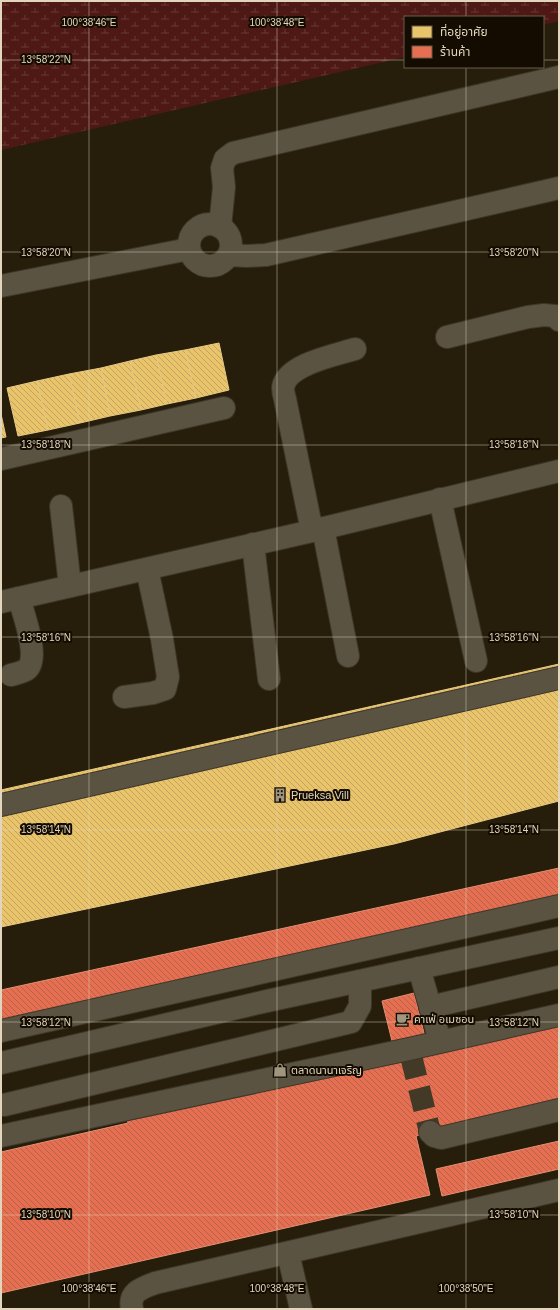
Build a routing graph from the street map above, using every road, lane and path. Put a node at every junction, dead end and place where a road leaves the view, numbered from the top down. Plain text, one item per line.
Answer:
1 (559, 77) edge
2 (559, 188) edge
3 (220, 226) junction
4 (189, 249) junction
5 (229, 255) junction
6 (1, 286) edge
7 (559, 320) edge
8 (447, 337) dead end
9 (355, 349) dead end
10 (224, 408) dead end
11 (1, 459) edge
12 (559, 470) edge
13 (440, 499) junction
14 (61, 506) dead end
15 (318, 530) junction
16 (253, 544) junction
17 (147, 569) junction
18 (70, 586) junction
19 (10, 600) edge
20 (348, 656) dead end
21 (476, 661) dead end
22 (11, 675) dead end
23 (559, 678) edge
24 (269, 679) dead end
25 (124, 697) dead end
26 (1, 805) edge
27 (559, 906) edge
28 (559, 938) edge
29 (419, 968) junction
30 (559, 977) edge
31 (360, 981) junction
32 (430, 1007) junction
33 (559, 1015) edge
34 (1, 1031) edge
35 (440, 1041) junction
36 (1, 1063) edge
37 (2, 1100) edge
38 (559, 1110) edge
39 (430, 1132) dead end
40 (5, 1135) edge
41 (559, 1190) edge
42 (288, 1253) junction
43 (132, 1309) edge
44 (301, 1309) edge

1 - 3 street
2 - 5 street
3 - 4 street
3 - 5 street
4 - 5 street
4 - 6 street
7 - 8 street
9 - 15 street
10 - 11 street
12 - 13 street
13 - 15 street
13 - 21 street
14 - 18 street
15 - 16 street
15 - 20 street
16 - 17 street
16 - 24 street
17 - 18 street
17 - 25 street
18 - 19 street
19 - 22 street
23 - 26 street
27 - 34 street
28 - 29 street
29 - 31 street
29 - 32 street
30 - 32 street
31 - 36 street
31 - 37 street
32 - 35 street
33 - 35 street
35 - 40 street
37 - 40 street
38 - 39 street
41 - 42 street
42 - 43 street
42 - 44 street

